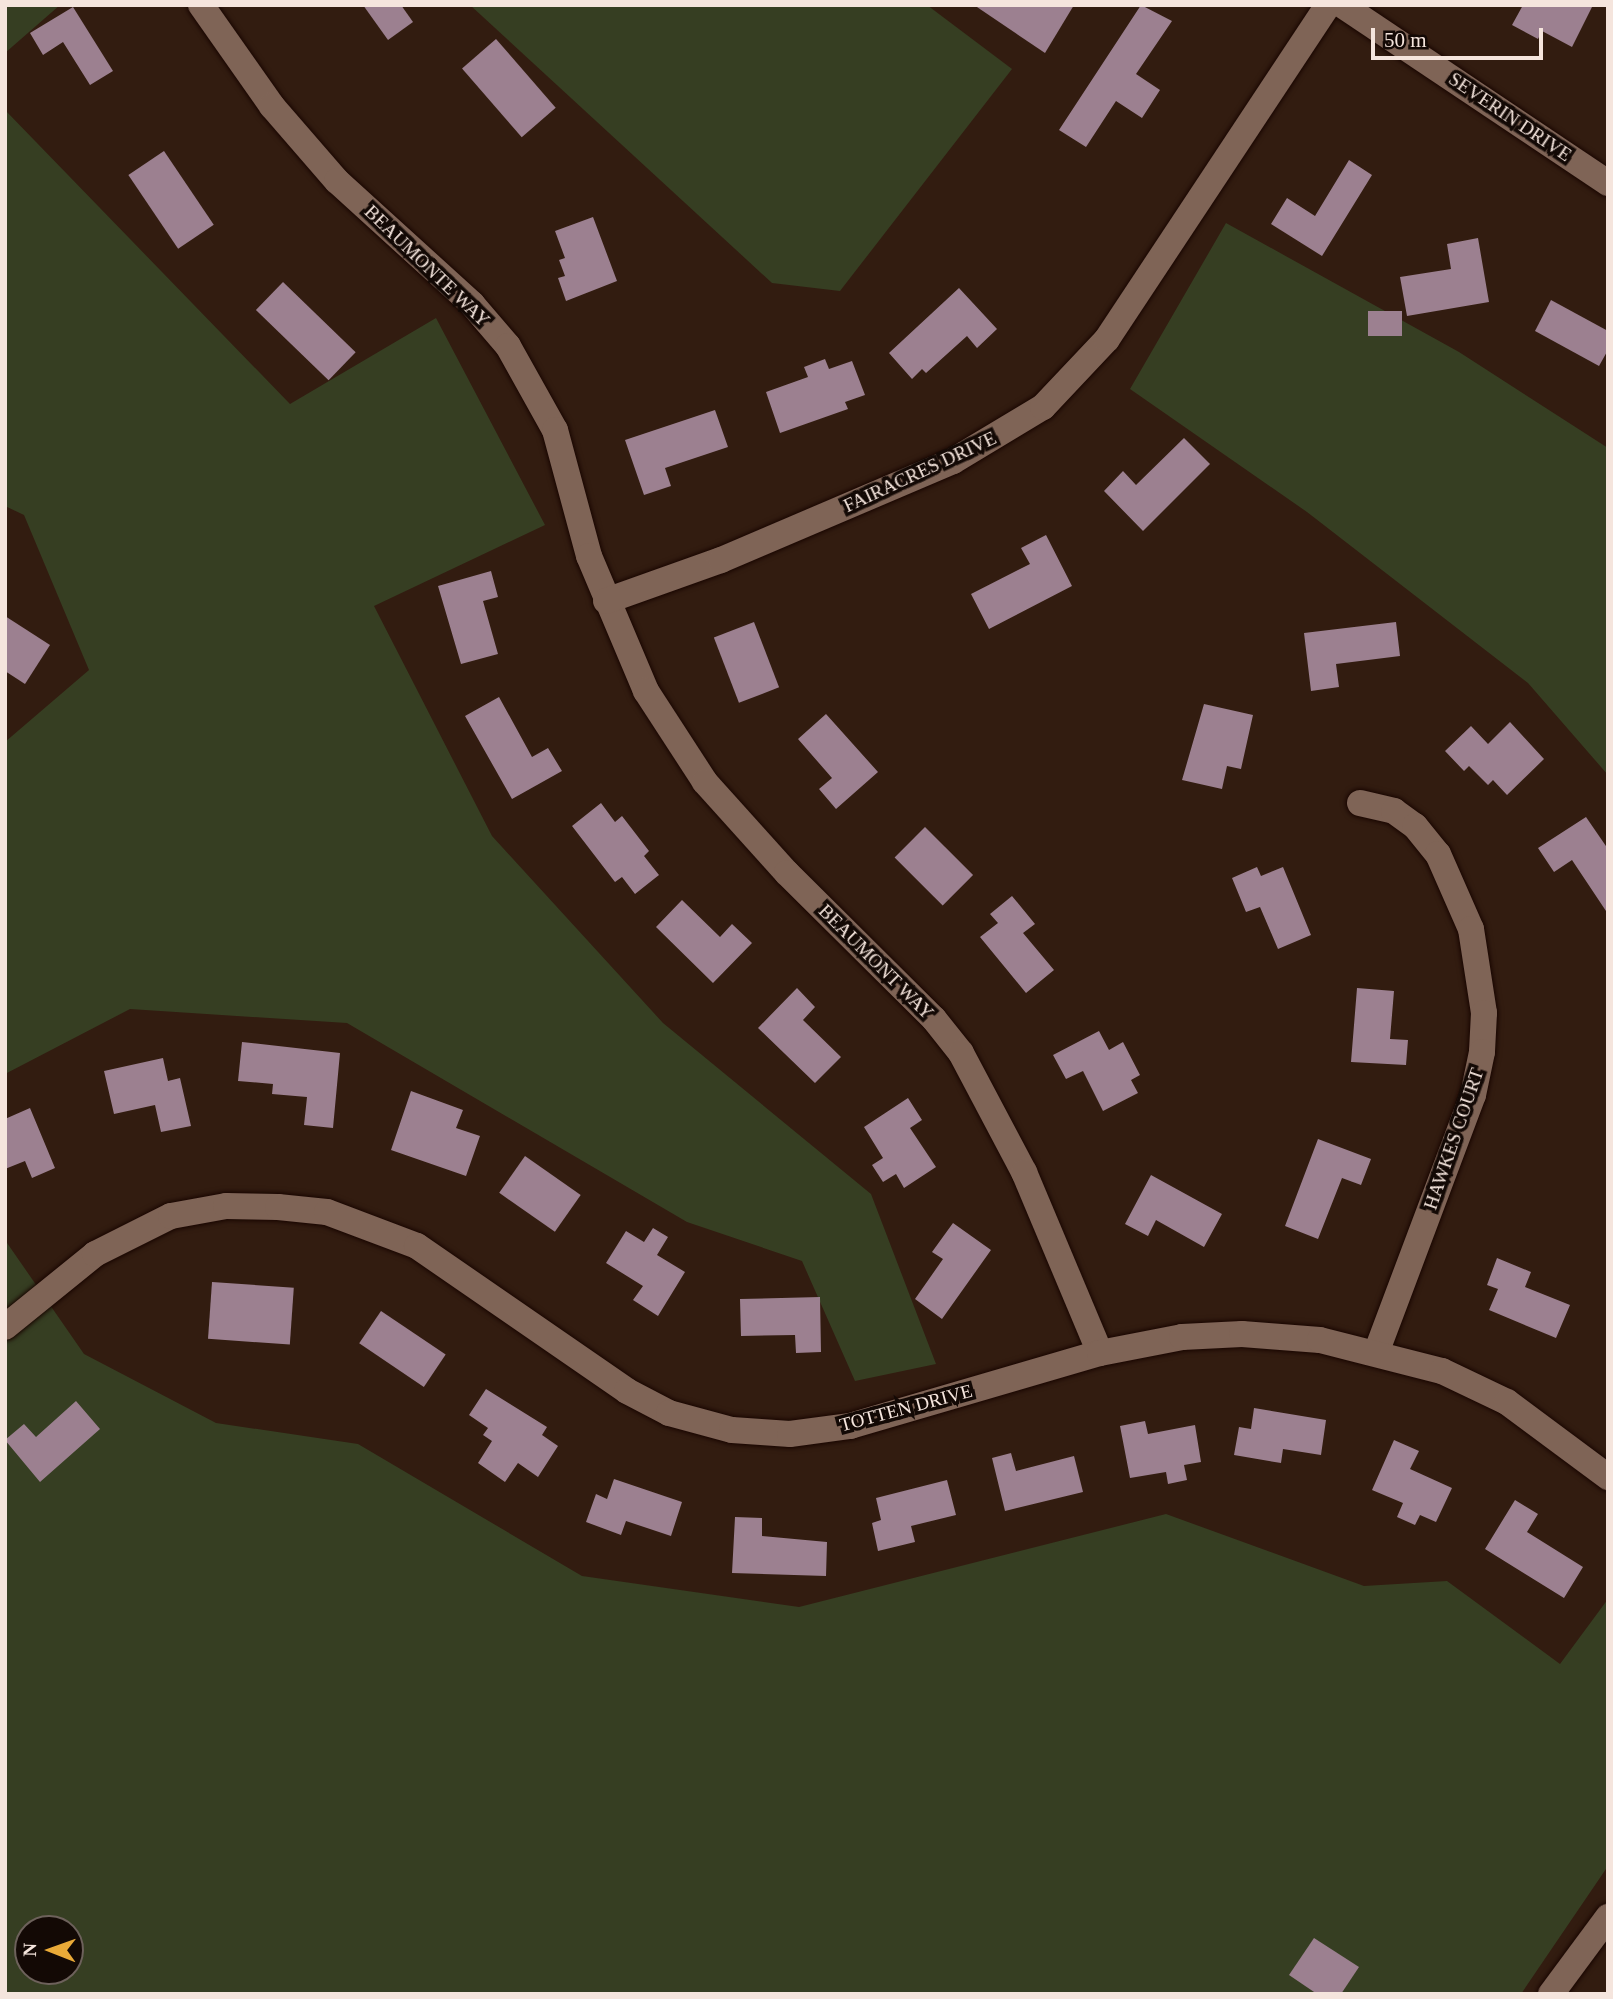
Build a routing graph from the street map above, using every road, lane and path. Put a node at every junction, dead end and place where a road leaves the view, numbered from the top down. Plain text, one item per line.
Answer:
1 (201, 5) edge
2 (1328, 5) edge
3 (1342, 5) edge
4 (1608, 183) edge
5 (606, 601) junction
6 (1360, 803) dead end
7 (5, 1327) edge
8 (1377, 1351) junction
9 (1100, 1353) junction
10 (1608, 1477) edge
11 (1608, 1917) edge
12 (1551, 1994) edge

1 - 5 street, BEAUMONTE WAY
2 - 5 street, FAIRACRES DRIVE
3 - 4 street, SEVERIN DRIVE
5 - 9 street, BEAUMONT WAY
6 - 8 street, HAWKES COURT
7 - 9 street, TOTTEN DRIVE
8 - 9 street, TOTTEN DRIVE
8 - 10 street, TOTTEN DRIVE
11 - 12 street

